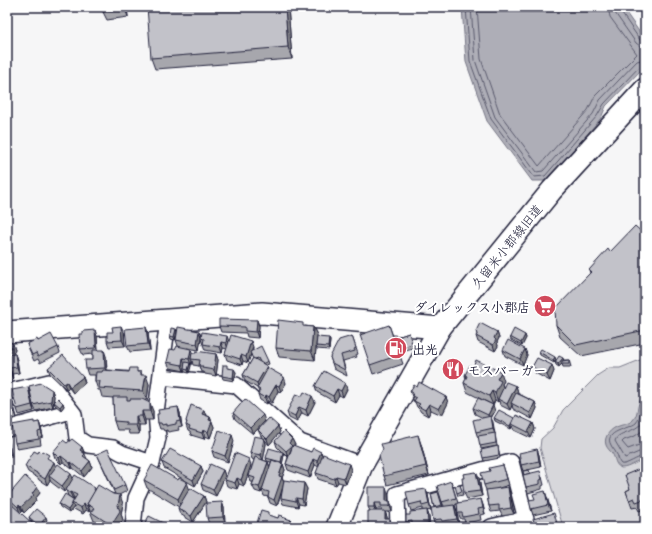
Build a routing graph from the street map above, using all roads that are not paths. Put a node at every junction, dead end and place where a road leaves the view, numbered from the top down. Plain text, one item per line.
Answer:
1 (645, 88) edge
2 (168, 320) junction
3 (440, 328) junction
4 (7, 332) edge
5 (161, 377) junction
6 (7, 392) edge
7 (71, 411) junction
8 (7, 429) edge
9 (152, 463) junction
10 (362, 465) junction
11 (527, 523) edge
12 (133, 527) edge
13 (337, 527) edge
14 (398, 527) edge
15 (491, 527) edge

1 - 3 street, 久留米小郡線旧道
2 - 3 street
2 - 4 street
2 - 5 street
3 - 10 street, 久留米小郡線旧道
5 - 9 street
5 - 10 street
6 - 7 street
7 - 8 street
7 - 9 street
9 - 12 street
10 - 13 street, 久留米小郡線旧道
11 - 14 street
11 - 15 street

